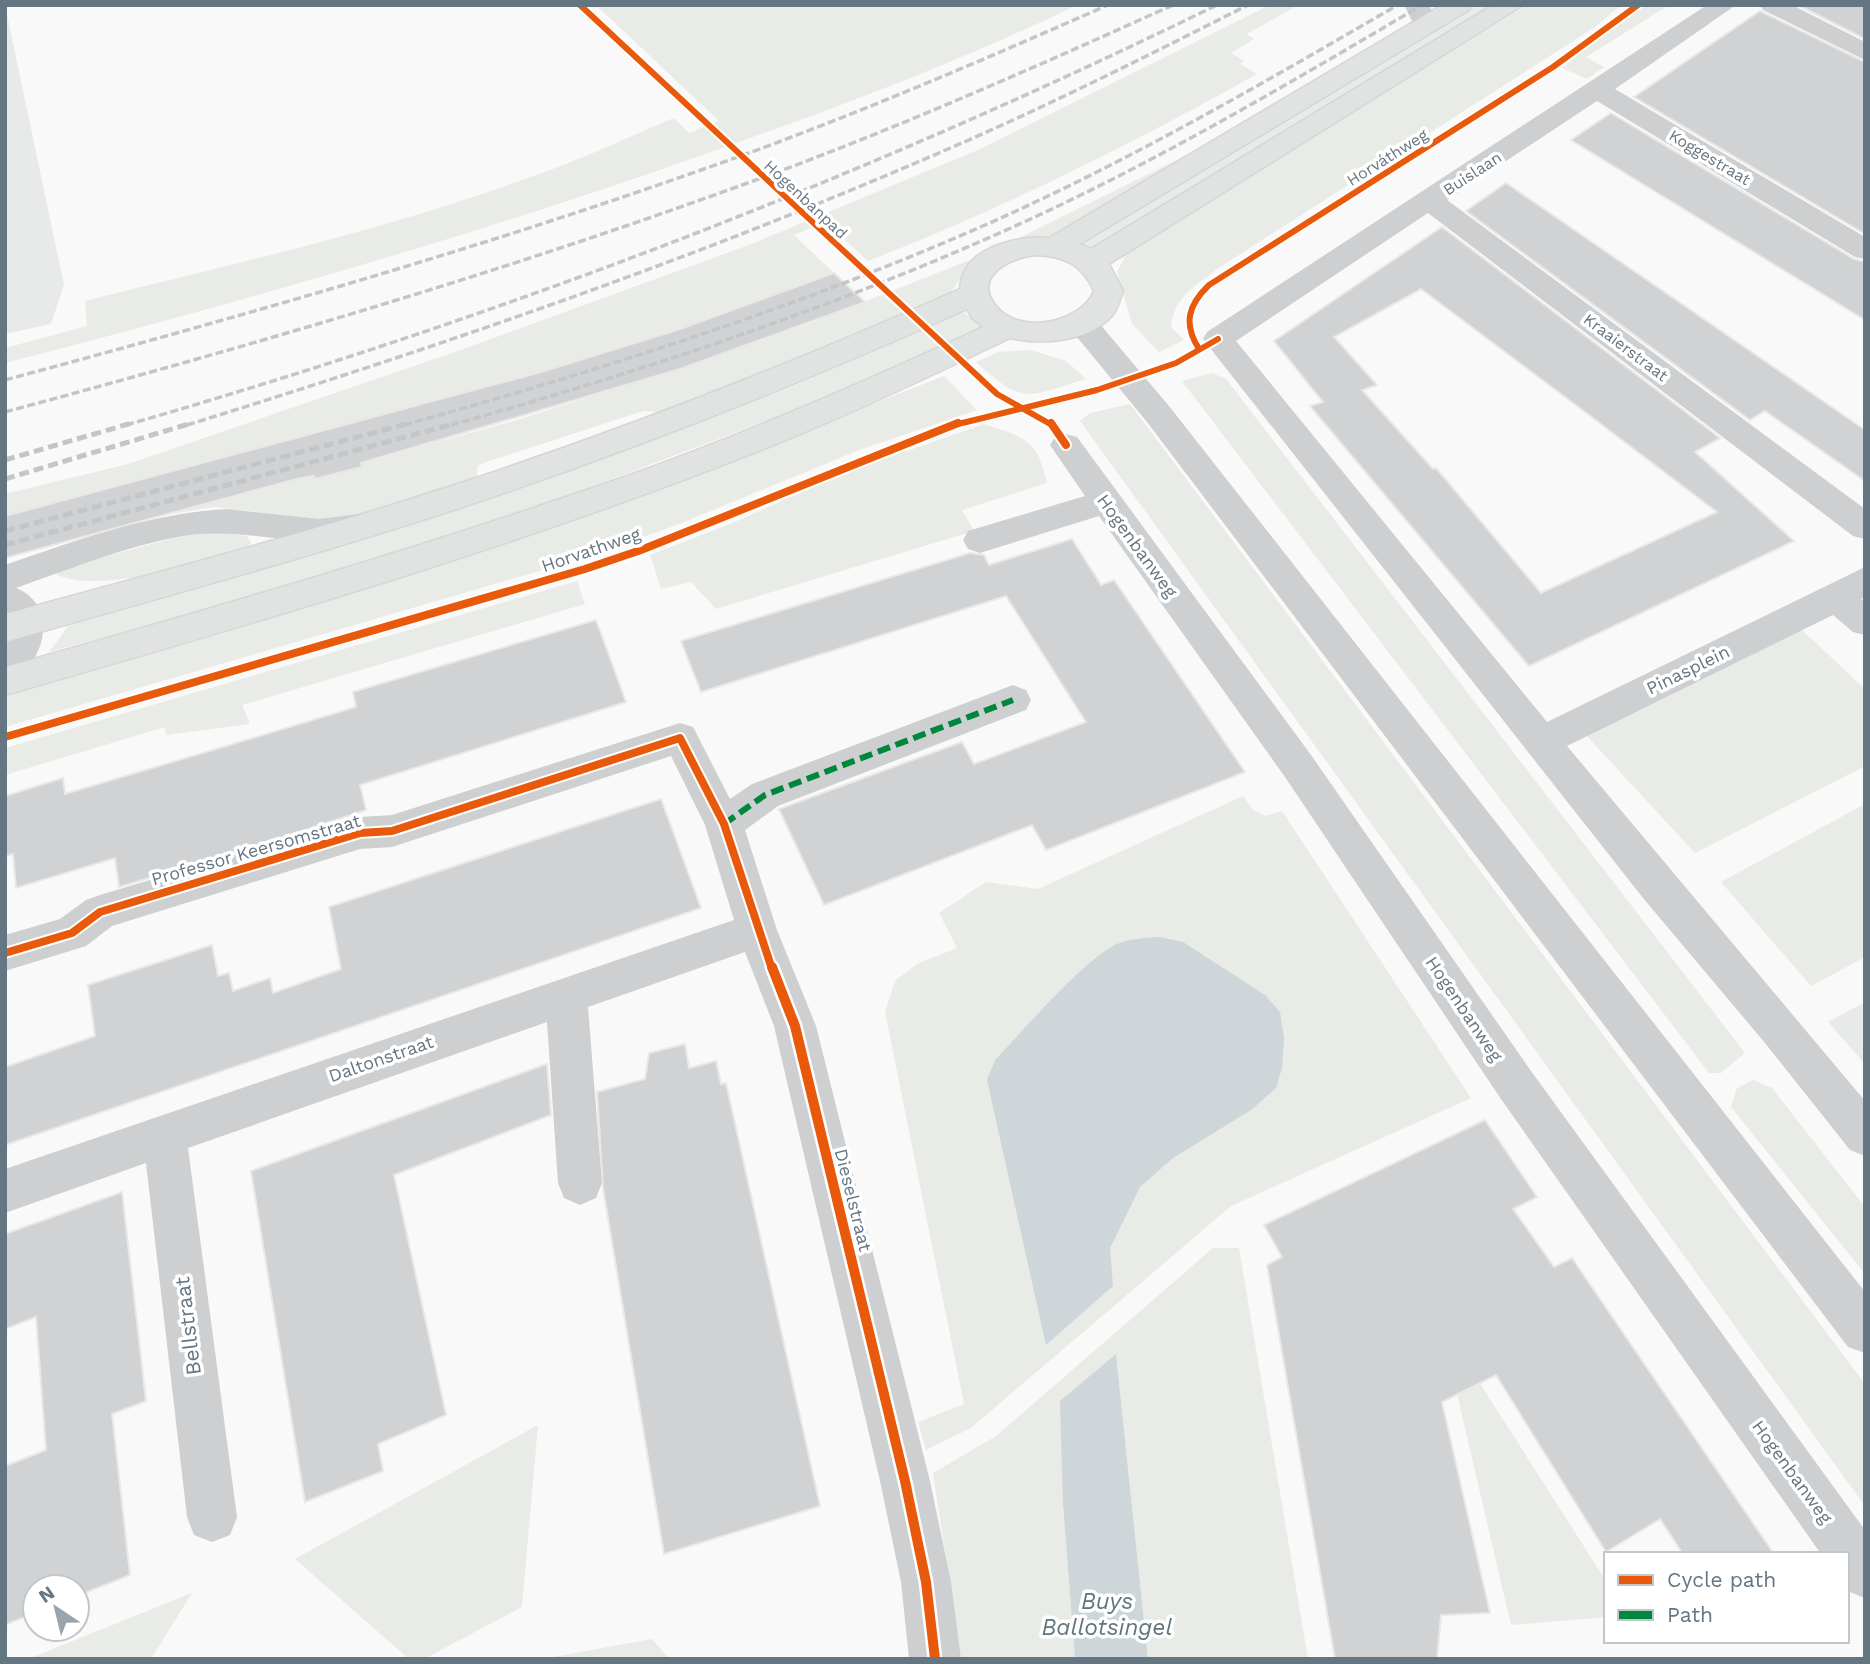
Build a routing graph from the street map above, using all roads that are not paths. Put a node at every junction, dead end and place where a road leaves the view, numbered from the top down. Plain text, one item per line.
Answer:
1 (1460, 5) edge
2 (1511, 5) edge
3 (1724, 5) edge
4 (1772, 5) edge
5 (1421, 15) edge
6 (1865, 52) edge
7 (1598, 90) junction
8 (1430, 201) junction
9 (1054, 247) junction
10 (1865, 250) edge
11 (1091, 262) junction
12 (974, 294) junction
13 (1083, 324) junction
14 (1009, 327) junction
15 (1066, 445) dead end
16 (1104, 502) junction
17 (379, 522) junction
18 (1865, 527) edge
19 (981, 540) dead end
20 (5, 579) edge
21 (1850, 589) edge
22 (13, 616) edge
23 (1865, 622) edge
24 (5, 668) edge
25 (5, 681) edge
26 (1013, 700) dead end
27 (680, 738) joint
28 (1541, 742) junction
29 (724, 824) junction
30 (757, 930) junction
31 (5, 953) edge
32 (566, 995) junction
33 (165, 1135) junction
34 (1865, 1135) edge
35 (580, 1183) dead end
36 (5, 1191) edge
37 (1865, 1330) edge
38 (212, 1517) dead end
39 (1865, 1573) edge
40 (935, 1659) edge

1 - 5 main road
2 - 11 main road
3 - 7 street, Buislaan
4 - 6 street
5 - 9 main road
7 - 8 street, Buislaan
7 - 10 street, Koggestraat
8 - 18 street, Kraaierstraat
8 - 28 street, Buislaan
9 - 11 main road
9 - 12 main road
11 - 13 main road
12 - 14 main road
12 - 17 main road
13 - 14 main road
13 - 37 street
14 - 25 main road
15 - 16 street, Hogenbanweg
16 - 19 street
16 - 39 street, Hogenbanweg
17 - 20 street
17 - 22 main road
21 - 23 street, Pinasplein
21 - 28 street, Pinasplein
22 - 24 street
26 - 29 street
27 - 29 street, Dieselstraat
27 - 31 street, Professor Keersomstraat
28 - 34 street
29 - 30 street, Dieselstraat
30 - 32 street, Daltonstraat
30 - 40 street, Dieselstraat
32 - 33 street, Daltonstraat
32 - 35 street
33 - 36 street, Daltonstraat
33 - 38 street, Bellstraat

